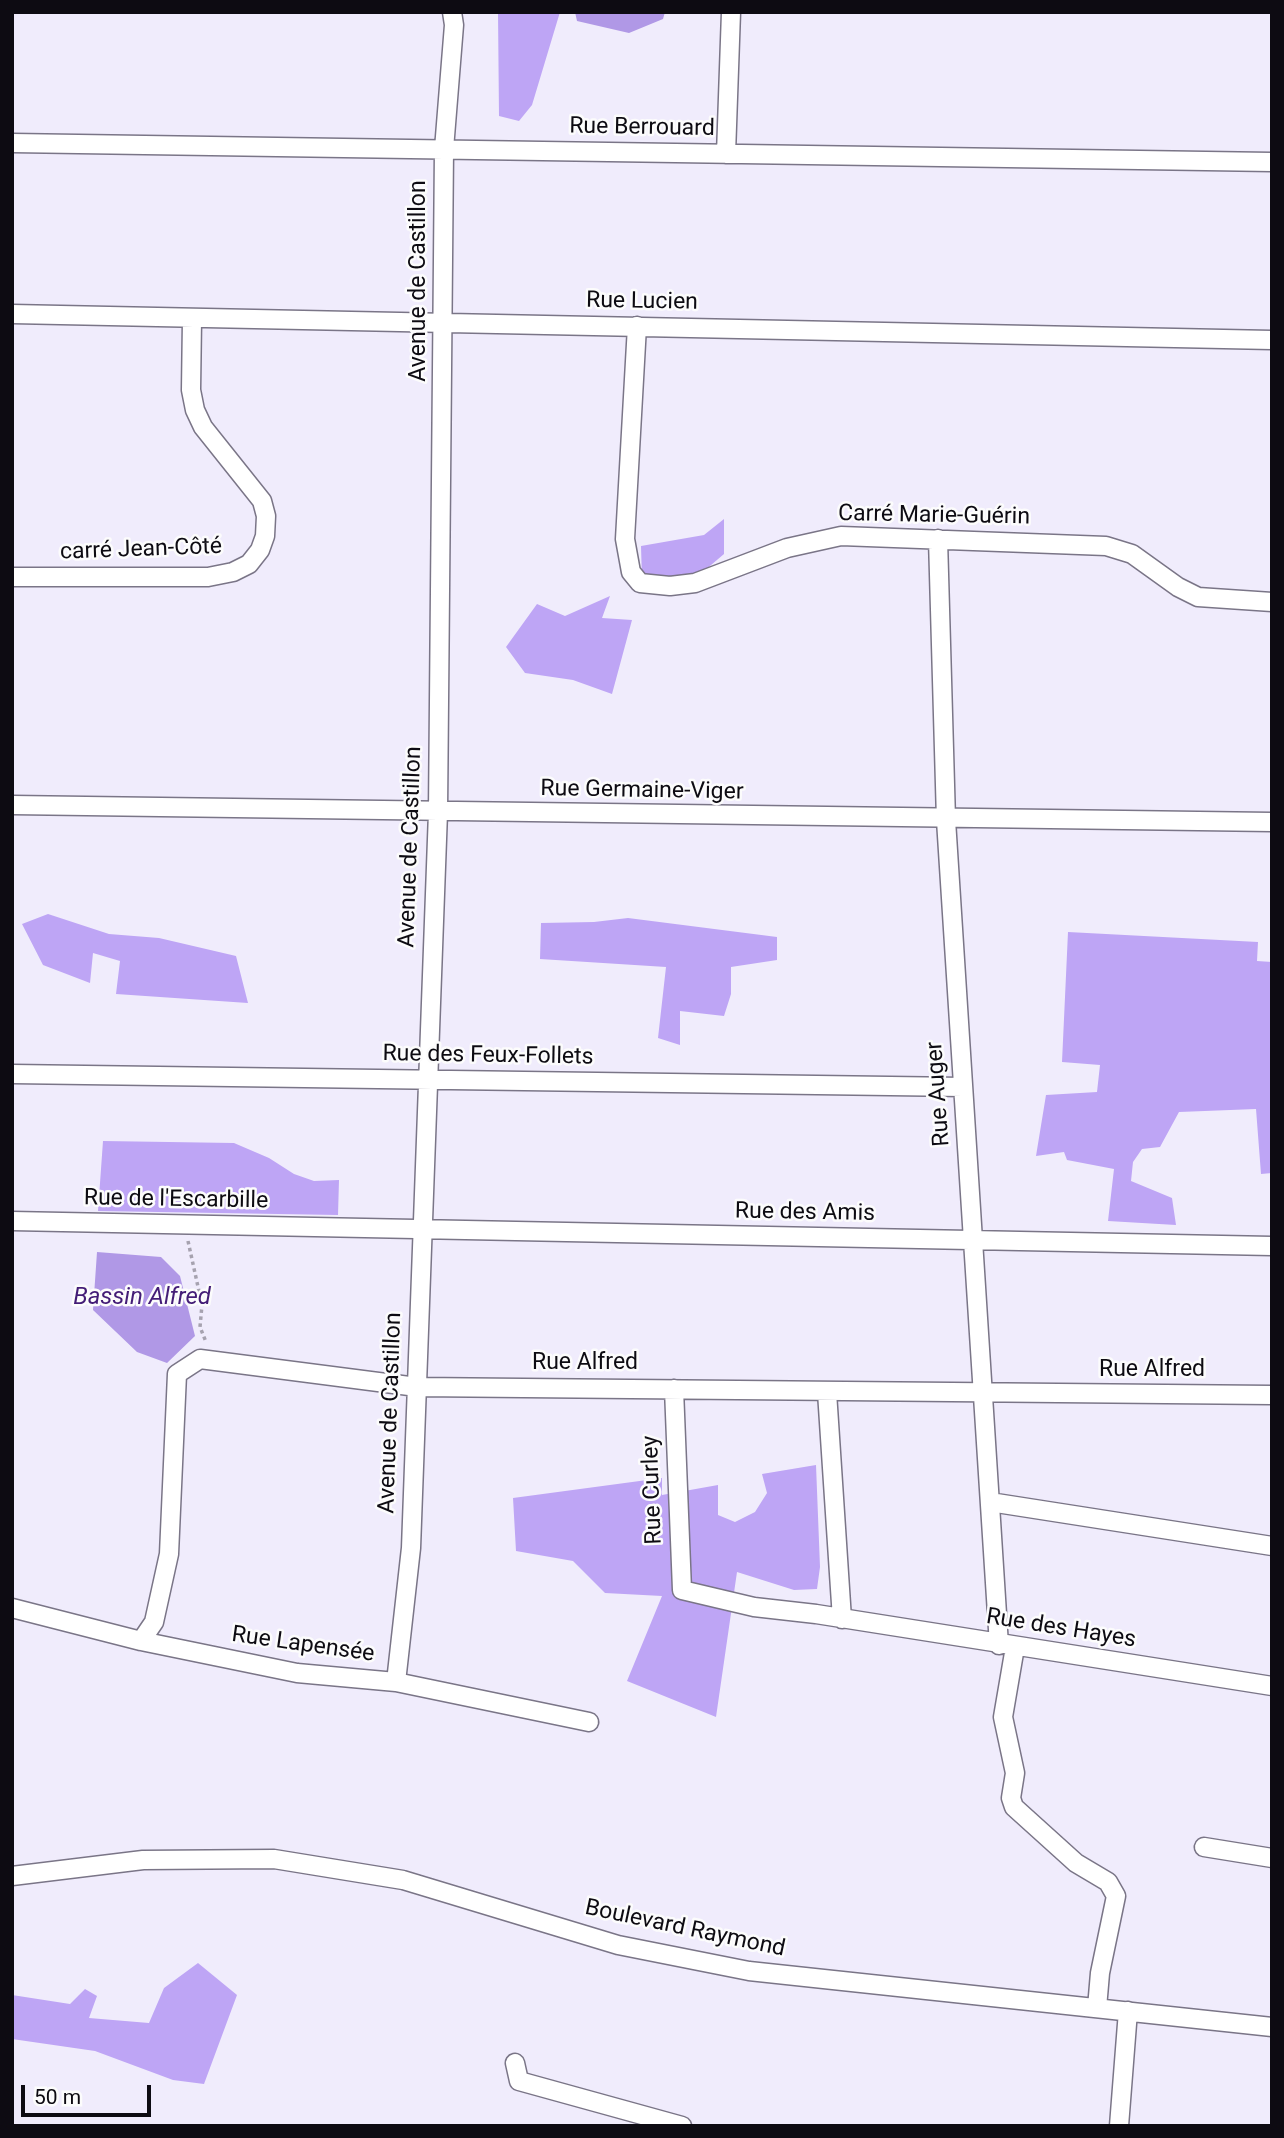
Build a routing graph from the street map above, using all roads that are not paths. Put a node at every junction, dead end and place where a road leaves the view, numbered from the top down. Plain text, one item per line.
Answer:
1 (452, 12) edge
2 (731, 12) edge
3 (12, 143) edge
4 (444, 149) junction
5 (726, 154) junction
6 (1272, 162) edge
7 (12, 314) edge
8 (192, 320) junction
9 (443, 324) junction
10 (637, 326) junction
11 (1272, 340) edge
12 (938, 539) junction
13 (12, 577) edge
14 (1272, 603) edge
15 (12, 805) edge
16 (438, 812) junction
17 (946, 820) junction
18 (1272, 822) edge
19 (12, 1074) edge
20 (428, 1079) junction
21 (964, 1087) junction
22 (12, 1222) edge
23 (338, 1228) joint
24 (423, 1229) junction
25 (973, 1240) junction
26 (1272, 1246) edge
27 (417, 1387) junction
28 (674, 1389) junction
29 (827, 1392) junction
30 (983, 1395) junction
31 (1272, 1395) edge
32 (990, 1502) junction
33 (1272, 1546) edge
34 (682, 1590) joint
35 (12, 1608) edge
36 (842, 1619) junction
37 (141, 1641) junction
38 (1007, 1646) junction
39 (396, 1682) junction
40 (1272, 1686) edge
41 (589, 1722) dead end
42 (1205, 1847) dead end
43 (1272, 1858) edge
44 (12, 1876) edge
45 (1097, 2008) junction
46 (1128, 2011) junction
47 (1272, 2026) edge
48 (515, 2063) dead end
49 (682, 2126) edge
50 (1119, 2126) edge

1 - 4 street, Avenue de Castillon
2 - 5 street
3 - 4 street, Rue Berrouard
4 - 5 street, Rue Berrouard
4 - 9 street, Avenue de Castillon
5 - 6 street, Rue Berrouard
7 - 8 street, Rue Lucien
8 - 9 street, Rue Lucien
8 - 13 street, carré Jean-Côté
9 - 10 street, Rue Lucien
9 - 16 street, Avenue de Castillon
10 - 11 street, Rue Lucien
10 - 12 street, Carré Marie-Guérin
12 - 14 street, Carré Marie-Guérin
12 - 17 street, Rue Auger
15 - 16 street, Rue Germaine-Viger
16 - 17 street, Rue Germaine-Viger
16 - 20 street, Avenue de Castillon
17 - 18 street, Rue Germaine-Viger
17 - 21 street, Rue Auger
19 - 20 street, Rue des Feux-Follets
20 - 21 street, Rue des Feux-Follets
20 - 24 street, Avenue de Castillon
21 - 25 street, Rue Auger
22 - 23 street, Rue de l'Escarbille
23 - 24 street, Rue des Amis
24 - 25 street, Rue des Amis
24 - 27 street, Avenue de Castillon
25 - 26 street, Rue des Amis
25 - 30 street, Rue Auger
27 - 28 street, Rue Alfred
27 - 37 street, Rue Alfred
27 - 39 street, Avenue de Castillon
28 - 29 street, Rue Alfred
28 - 34 street, Rue Curley
29 - 30 street, Rue Alfred
29 - 36 street
30 - 31 street, Rue Alfred
30 - 32 street, Rue Auger
32 - 33 street
32 - 38 street, Rue Auger
34 - 36 street, Rue des Hayes
35 - 37 street, Rue Lapensée
36 - 38 street, Rue des Hayes
37 - 39 street, Rue Lapensée
38 - 40 street, Rue des Hayes
38 - 45 street, Rue Auger
39 - 41 street, Rue Lapensée
42 - 43 street
44 - 45 street, Boulevard Raymond
45 - 46 street, Boulevard Raymond
46 - 47 street, Boulevard Raymond
46 - 50 street
48 - 49 street

